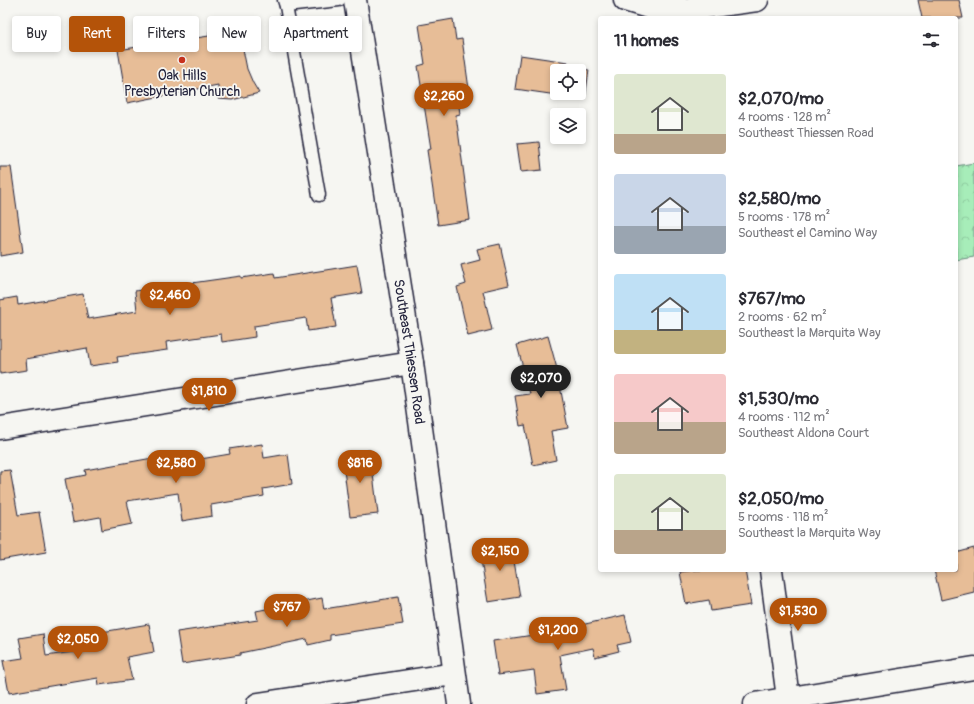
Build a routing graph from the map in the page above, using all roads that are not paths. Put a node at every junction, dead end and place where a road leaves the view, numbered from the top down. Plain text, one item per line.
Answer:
1 (339, 0) edge
2 (355, 0) edge
3 (625, 0) edge
4 (758, 0) edge
5 (285, 3) edge
6 (319, 196) dead end
7 (412, 363) junction
8 (0, 428) edge
9 (771, 572) edge
10 (974, 668) edge
11 (454, 674) junction
12 (788, 698) junction
13 (258, 704) edge
14 (459, 704) edge
15 (755, 704) edge

1 - 5 lane
2 - 7 street, Southeast Thiessen Road
3 - 4 street
5 - 6 lane
7 - 8 street
7 - 11 street, Southeast Thiessen Road
9 - 12 street
10 - 12 street
11 - 13 street
11 - 14 street, Southeast Thiessen Road
12 - 15 street

